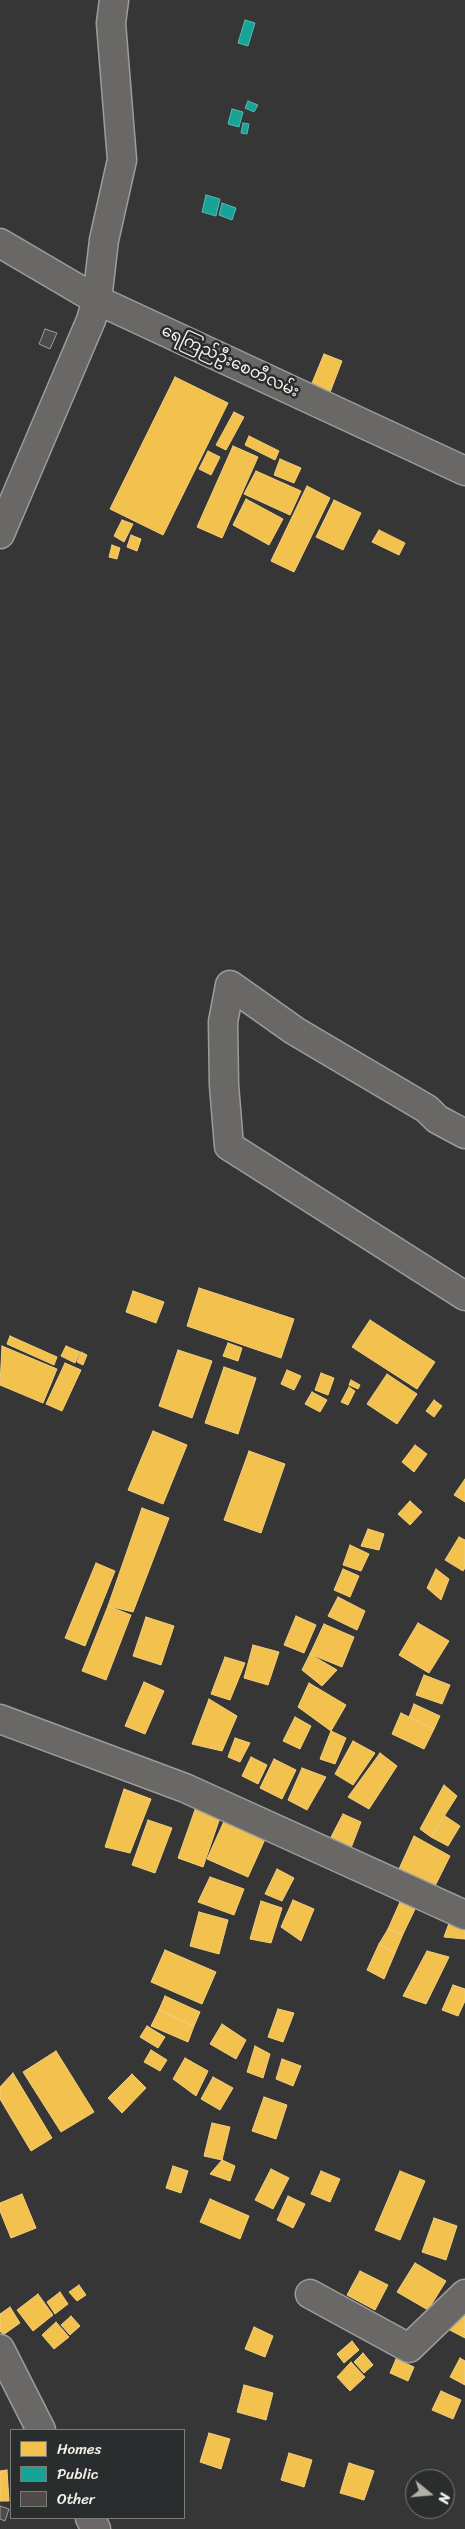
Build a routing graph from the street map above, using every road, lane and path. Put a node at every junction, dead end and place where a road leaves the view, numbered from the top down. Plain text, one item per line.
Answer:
1 (114, 0) edge
2 (0, 243) edge
3 (97, 300) junction
4 (465, 471) edge
5 (1, 526) edge
6 (465, 1134) edge
7 (465, 1296) edge
8 (0, 1719) edge
9 (465, 1915) edge
10 (310, 2294) dead end
11 (465, 2294) edge
12 (0, 2349) edge
13 (40, 2429) edge

1 - 3 street
2 - 3 street, ရေကြည်ဦးစေတီလမ်း
3 - 4 street, ရေကြည်ဦးစေတီလမ်း
3 - 5 street
6 - 7 street
8 - 9 street
10 - 11 street
12 - 13 street

